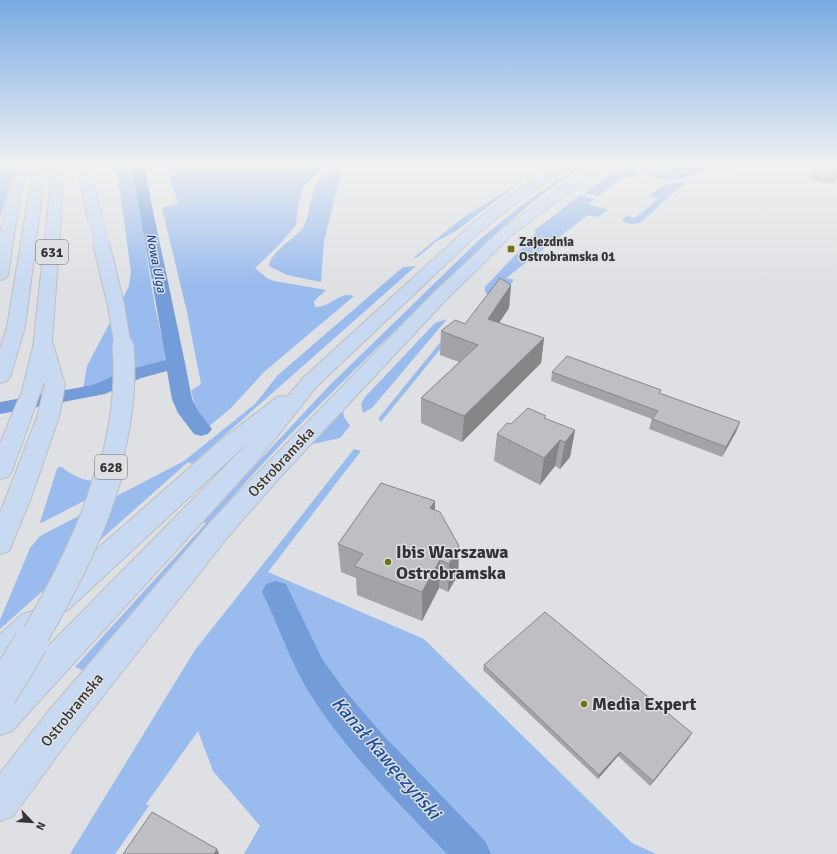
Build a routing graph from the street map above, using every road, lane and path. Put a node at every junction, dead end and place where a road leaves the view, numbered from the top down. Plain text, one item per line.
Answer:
1 (13, 203) edge
2 (34, 203) edge
3 (56, 203) edge
4 (91, 203) edge
5 (508, 203) edge
6 (546, 203) edge
7 (0, 275) edge
8 (43, 333) junction
9 (0, 377) edge
10 (310, 382) junction
11 (0, 471) edge
12 (0, 544) edge
13 (0, 652) edge
14 (0, 694) edge
15 (0, 719) edge
16 (0, 803) edge

1 - 7 main road
2 - 9 main road, 631
3 - 8 main road, 631
4 - 14 main road, 628, bridge
5 - 10 main road, Ostrobramska
6 - 16 main road, Ostrobramska
8 - 11 main road, 631
8 - 12 main road
10 - 13 main road
10 - 15 main road, Ostrobramska

